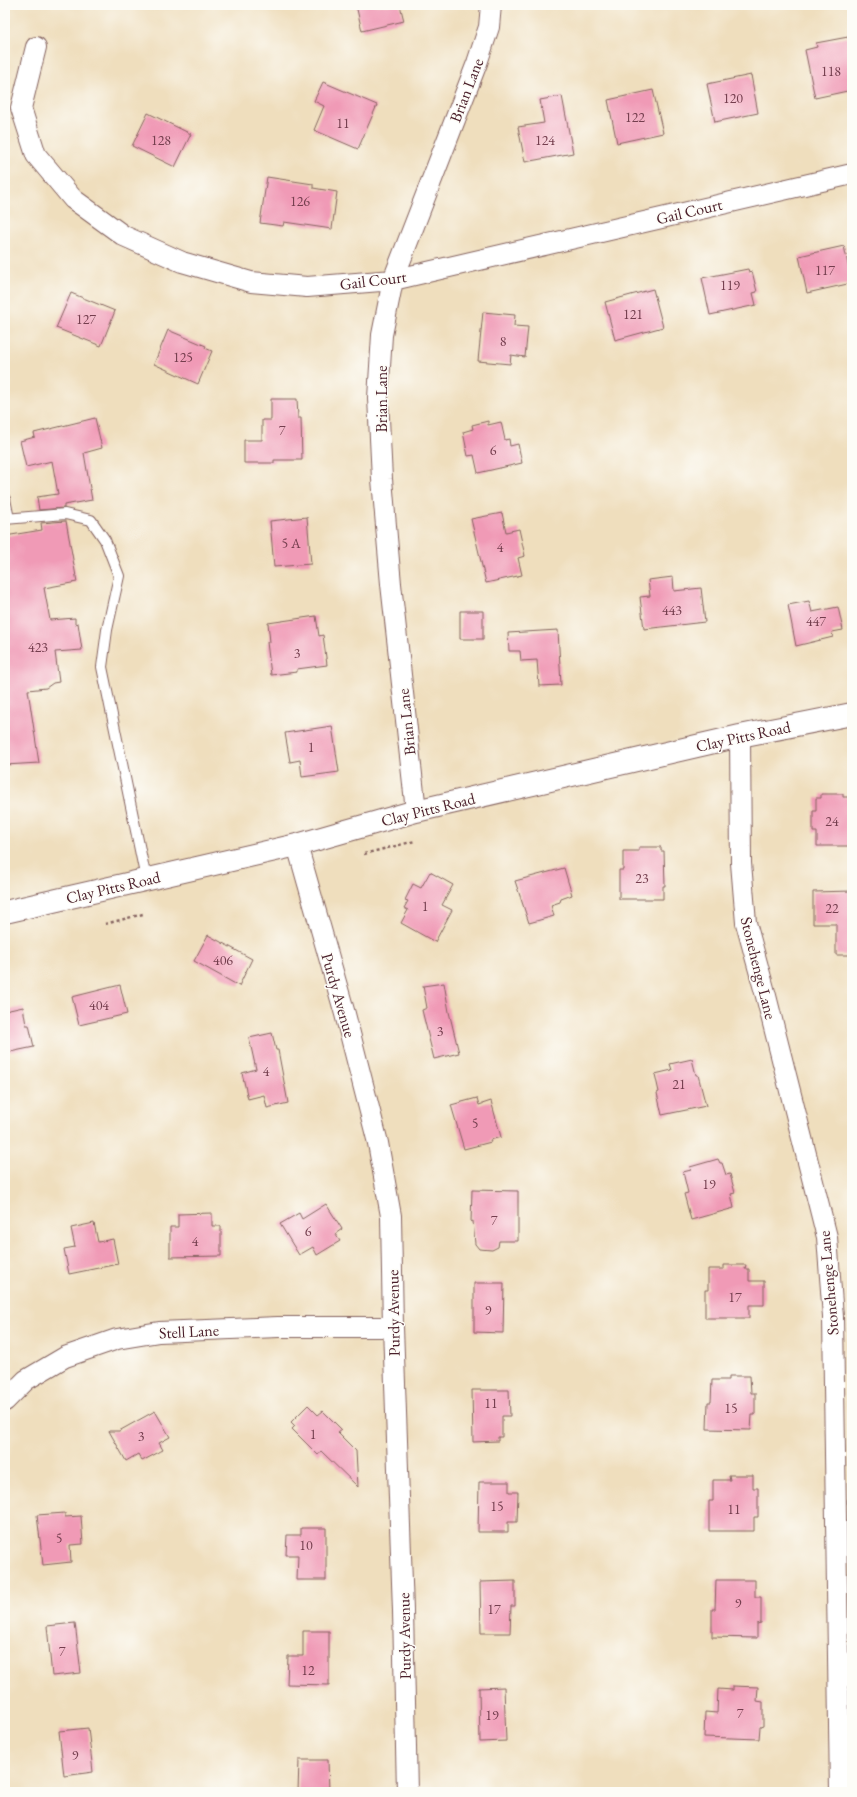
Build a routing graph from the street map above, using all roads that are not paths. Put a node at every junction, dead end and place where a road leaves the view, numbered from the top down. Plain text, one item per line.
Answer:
1 (491, 5) edge
2 (36, 47) dead end
3 (852, 174) edge
4 (393, 280) junction
5 (5, 499) edge
6 (7, 519) edge
7 (852, 714) edge
8 (740, 736) junction
9 (416, 811) junction
10 (297, 845) junction
11 (146, 879) junction
12 (5, 912) edge
13 (393, 1327) junction
14 (5, 1401) edge
15 (407, 1792) edge
16 (840, 1792) edge

1 - 4 street, Brian Lane
2 - 4 street, Gail Court
3 - 4 street, Gail Court
4 - 9 street, Brian Lane
5 - 6 lane
6 - 11 lane
7 - 8 street, Clay Pitts Road
8 - 9 street, Clay Pitts Road
8 - 16 street, Stonehenge Lane
9 - 10 street, Clay Pitts Road
10 - 11 street, Clay Pitts Road
10 - 13 street, Purdy Avenue
11 - 12 street, Clay Pitts Road
13 - 14 street, Stell Lane
13 - 15 street, Purdy Avenue

